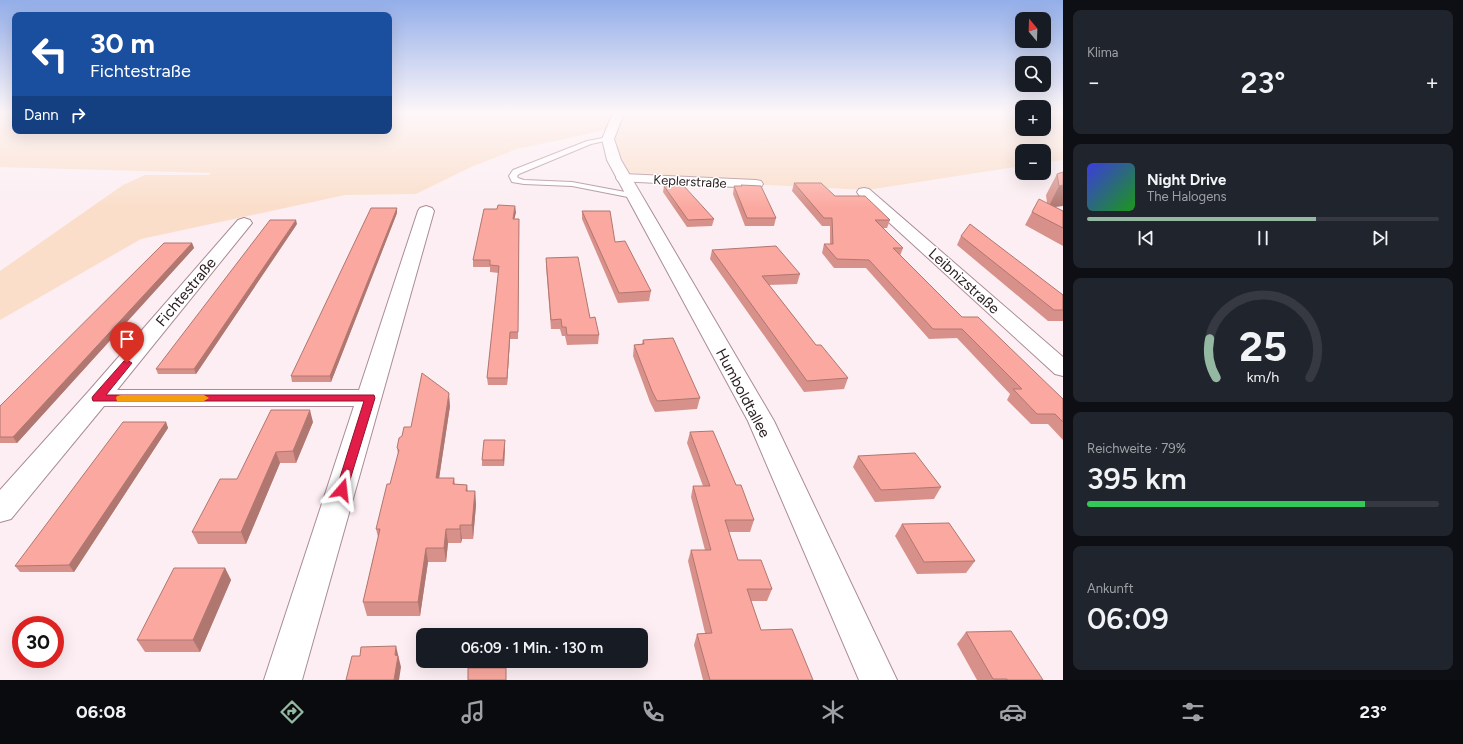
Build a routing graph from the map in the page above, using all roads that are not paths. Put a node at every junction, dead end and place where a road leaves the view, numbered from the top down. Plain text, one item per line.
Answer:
1 (583, 145) edge
2 (610, 145) edge
3 (756, 184) edge
4 (628, 187) junction
5 (864, 192) dead end
6 (426, 211) dead end
7 (244, 223) dead end
8 (1052, 350) edge
9 (1063, 369) edge
10 (97, 398) junction
11 (370, 398) junction
12 (0, 510) edge
13 (283, 680) edge
14 (878, 680) edge

1 - 4 lane
2 - 4 street, Humboldtallee
3 - 4 street, Keplerstraße
4 - 14 street, Humboldtallee
5 - 8 street, Leibnizstraße
6 - 11 street
7 - 10 street, Fichtestraße
8 - 9 street, Leibnizstraße
10 - 11 street
10 - 12 street, Fichtestraße
11 - 13 street

